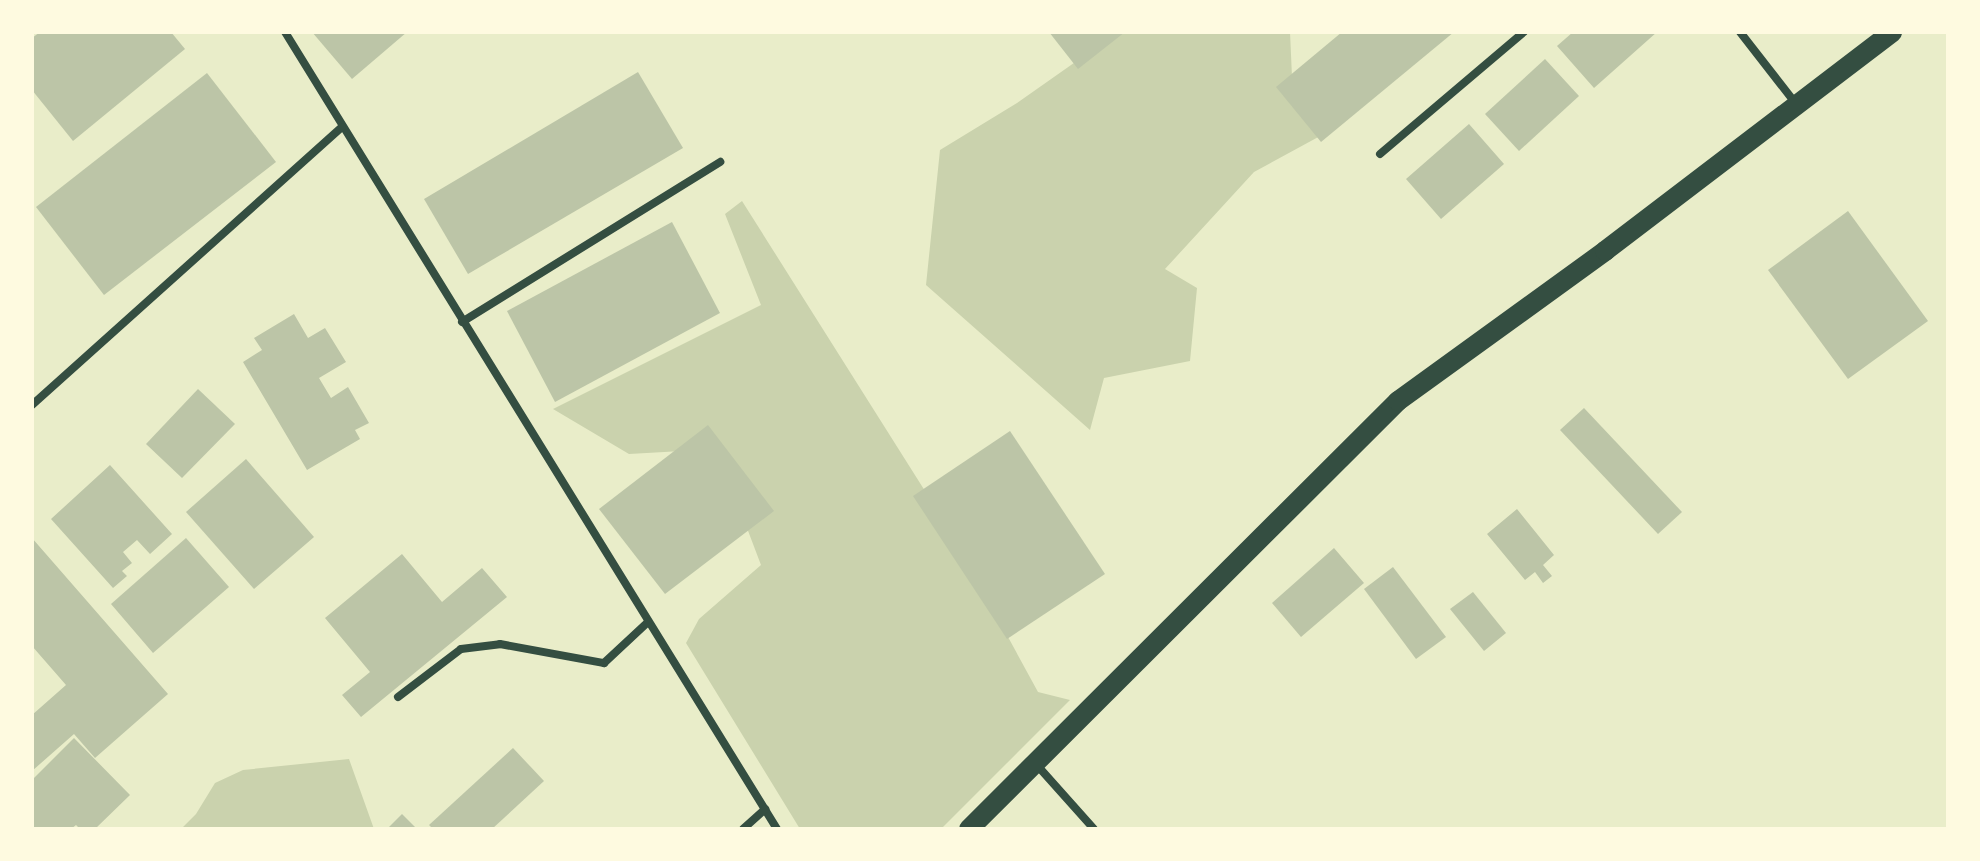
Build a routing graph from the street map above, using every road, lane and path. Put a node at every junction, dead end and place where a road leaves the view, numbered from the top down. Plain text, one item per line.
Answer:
1 (285, 32) edge
2 (1524, 32) edge
3 (1740, 32) edge
4 (1892, 32) edge
5 (1796, 105) junction
6 (342, 127) junction
7 (1380, 154) dead end
8 (720, 162) dead end
9 (462, 322) junction
10 (32, 405) edge
11 (648, 622) junction
12 (398, 697) dead end
13 (1035, 763) junction
14 (765, 809) junction
15 (743, 829) edge
16 (777, 829) edge
17 (969, 829) edge
18 (1094, 829) edge

1 - 6 street
2 - 7 street
3 - 5 street
4 - 5 main road
5 - 13 main road
6 - 9 street
6 - 10 street
8 - 9 street
9 - 11 street
11 - 12 street
11 - 14 street
13 - 17 main road
13 - 18 street
14 - 15 street
14 - 16 street

